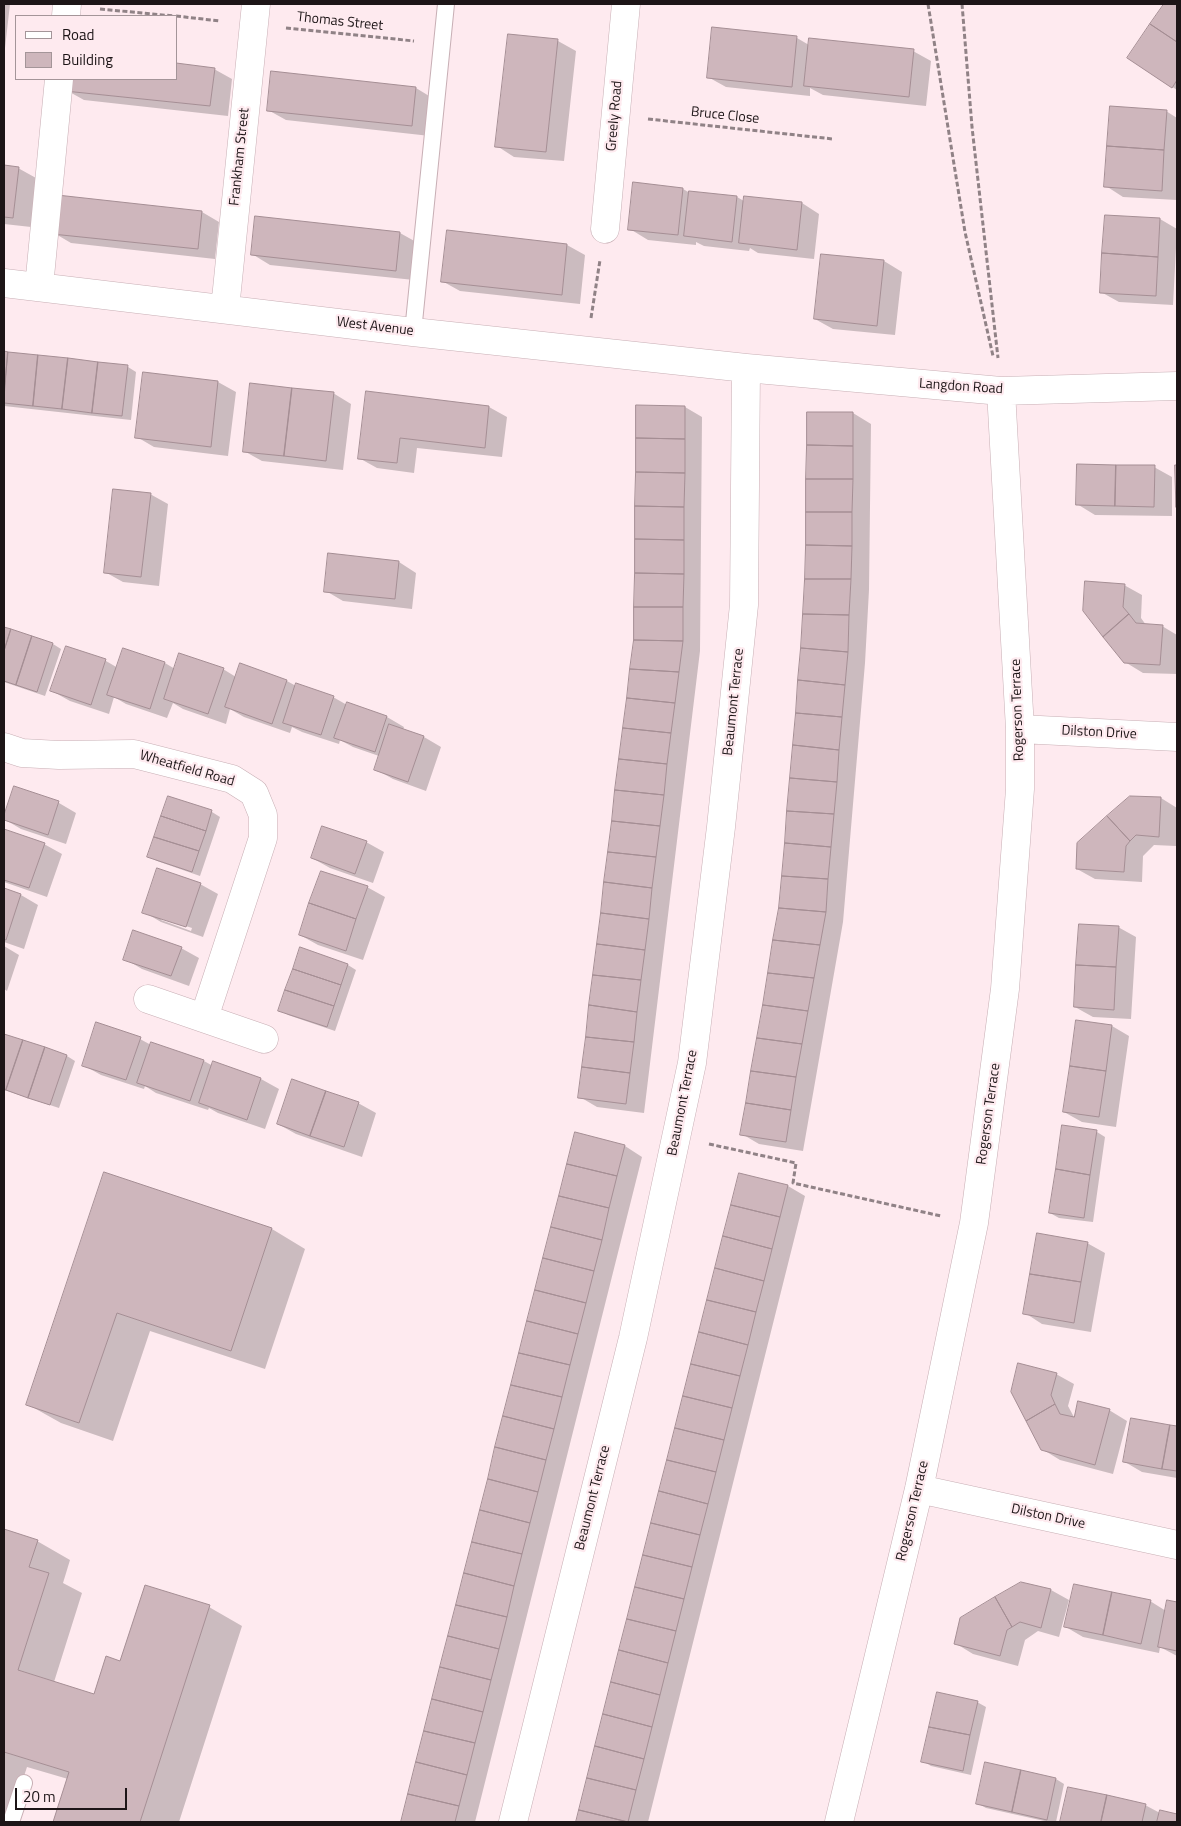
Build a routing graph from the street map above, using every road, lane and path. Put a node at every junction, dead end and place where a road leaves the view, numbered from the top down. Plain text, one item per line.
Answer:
1 (446, 4) edge
2 (626, 4) edge
3 (928, 4) edge
4 (962, 4) edge
5 (66, 8) edge
6 (255, 14) edge
7 (161, 15) edge
8 (178, 16) edge
9 (442, 44) junction
10 (59, 80) edge
11 (615, 115) junction
12 (833, 139) dead end
13 (606, 228) joint
14 (4, 283) edge
15 (39, 287) junction
16 (225, 309) junction
17 (413, 332) junction
18 (586, 351) junction
19 (746, 368) junction
20 (1177, 386) edge
21 (1001, 391) junction
22 (1020, 729) junction
23 (1177, 737) edge
24 (4, 747) edge
25 (148, 1000) dead end
26 (204, 1018) junction
27 (264, 1039) dead end
28 (676, 1137) junction
29 (974, 1223) junction
30 (919, 1488) junction
31 (1177, 1544) edge
32 (24, 1783) dead end
33 (11, 1822) edge
34 (513, 1822) edge
35 (839, 1822) edge

1 - 9 lane
2 - 11 street, Greely Road
3 - 21 path
4 - 21 path
5 - 7 path, Thomas Street
6 - 8 path, Thomas Street
6 - 9 path, Thomas Street
6 - 16 street, Frankham Street
9 - 17 lane
10 - 15 street
11 - 12 path, Bruce Close
11 - 13 street, Greely Road
13 - 18 path
14 - 15 street, West Avenue
15 - 16 street, West Avenue
16 - 17 street, West Avenue
17 - 18 street, West Avenue
18 - 19 street, West Avenue
19 - 21 street, Langdon Road
19 - 28 street, Beaumont Terrace
20 - 21 street, Langdon Road
21 - 22 street, Rogerson Terrace
22 - 23 street, Dilston Drive
22 - 29 street, Rogerson Terrace
24 - 26 street, Wheatfield Road
25 - 26 street
26 - 27 street
28 - 29 path
28 - 34 street, Beaumont Terrace
29 - 30 street, Rogerson Terrace
30 - 31 street, Dilston Drive
30 - 35 street, Rogerson Terrace
32 - 33 lane

